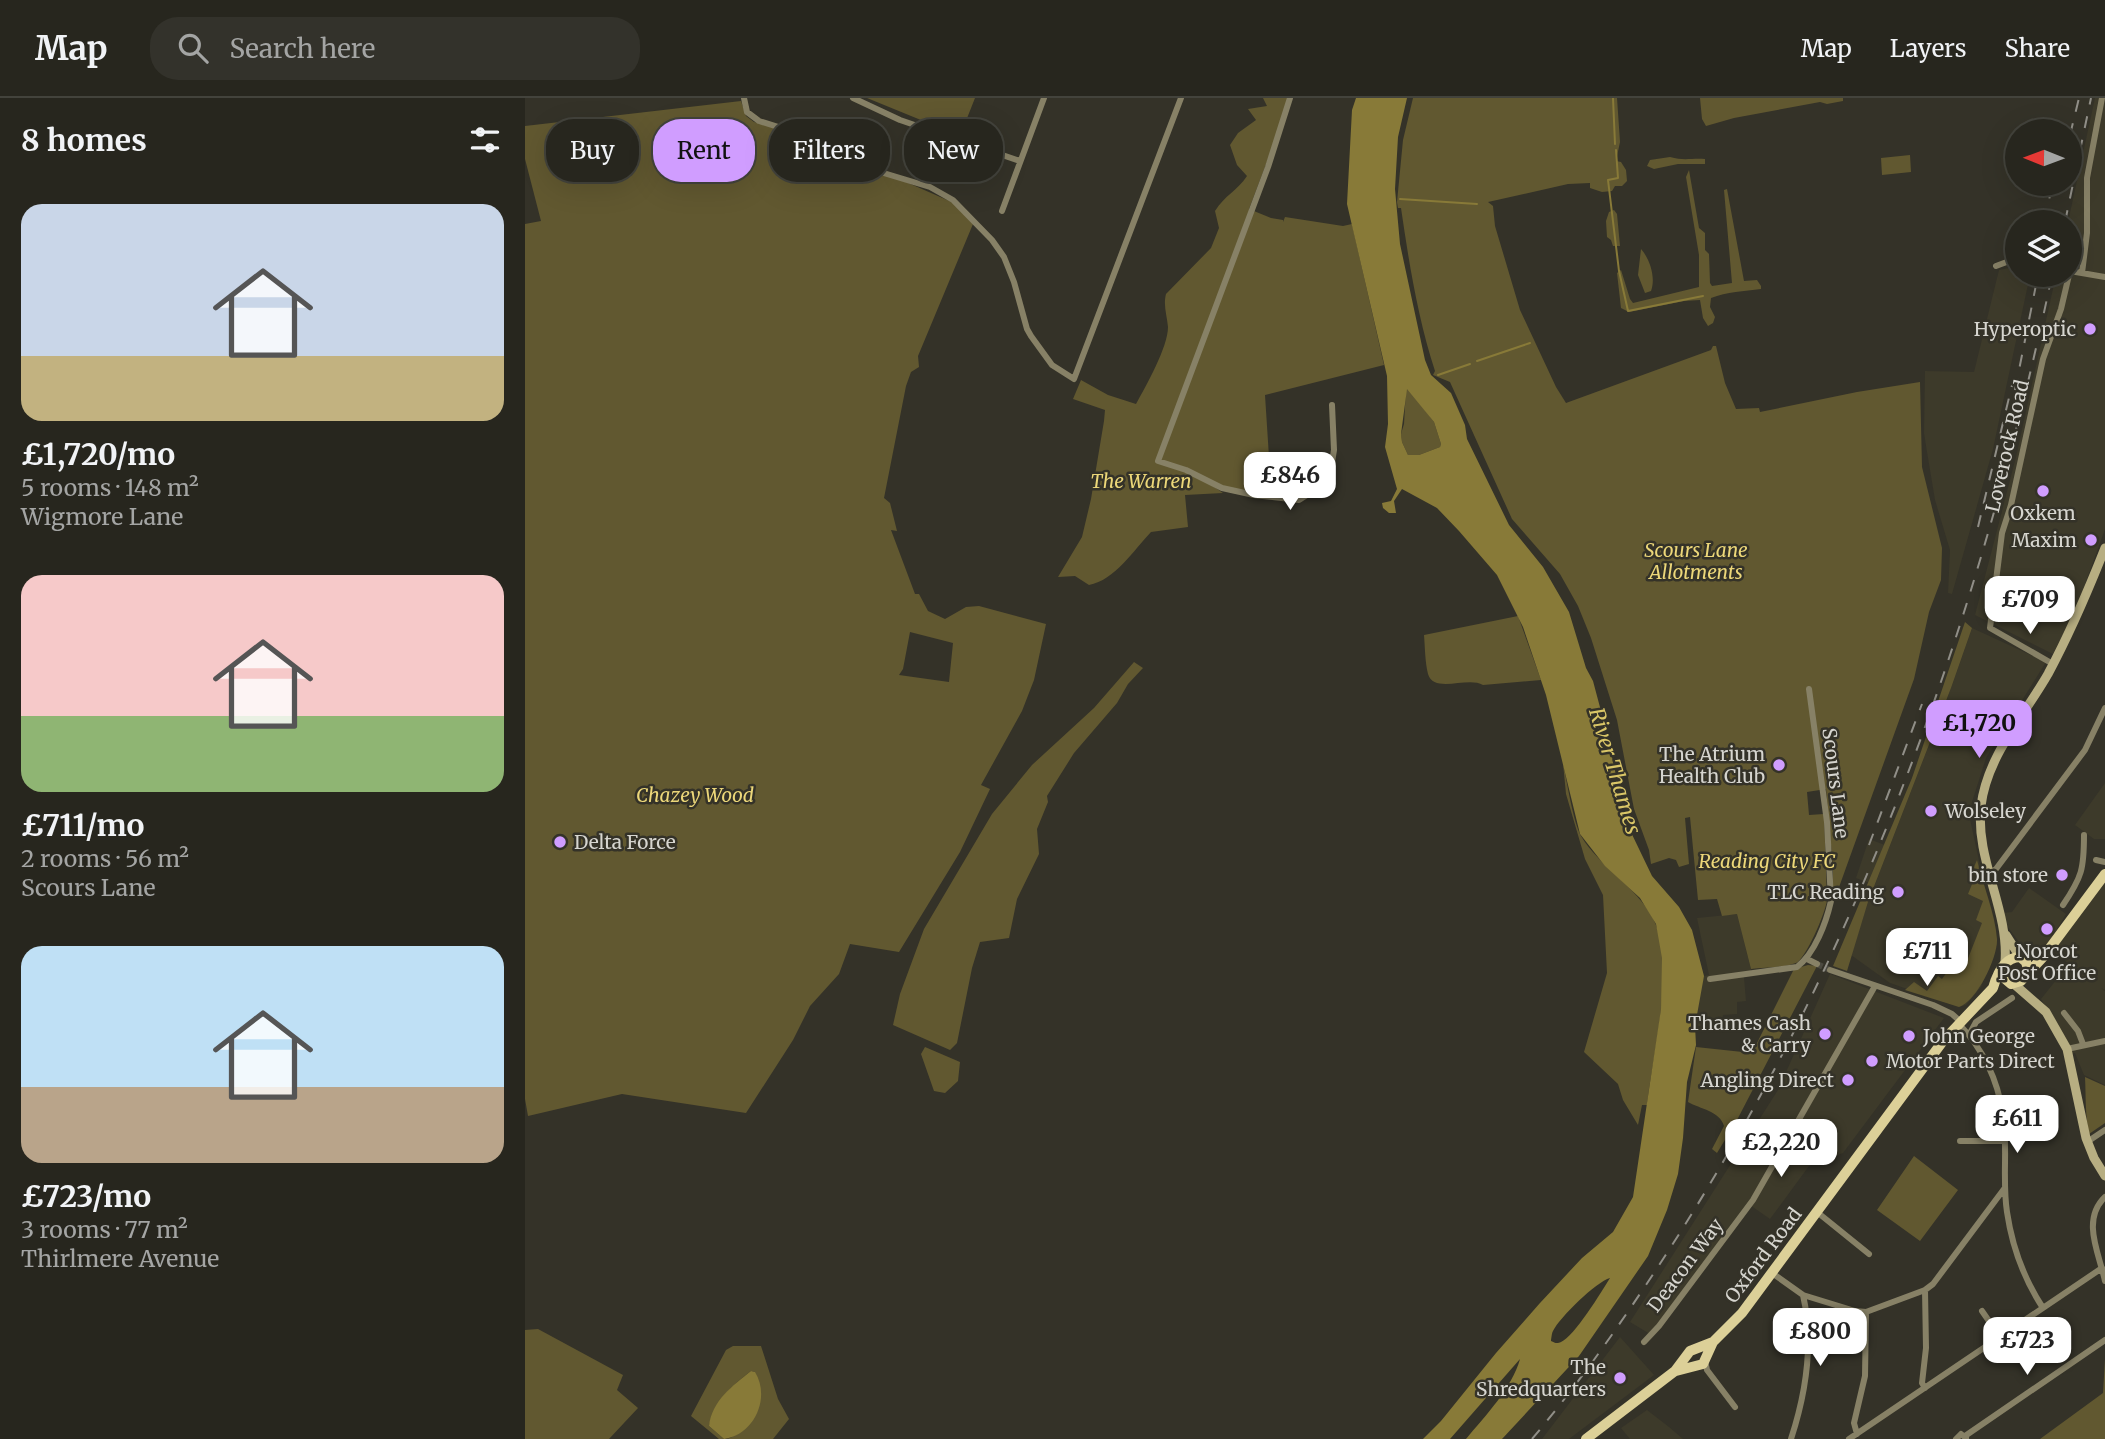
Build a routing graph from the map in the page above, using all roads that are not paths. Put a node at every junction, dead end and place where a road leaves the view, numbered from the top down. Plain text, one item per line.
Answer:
1 (744, 98) edge
2 (853, 98) edge
3 (1044, 98) edge
4 (1181, 98) edge
5 (1290, 98) edge
6 (2102, 98) edge
7 (1020, 161) junction
8 (1002, 211) dead end
9 (2005, 263) edge
10 (1996, 266) dead end
11 (2082, 273) joint
12 (2105, 277) edge
13 (2066, 287) edge
14 (1332, 405) dead end
15 (2105, 548) edge
16 (2053, 664) junction
17 (1809, 690) dead end
18 (2105, 709) edge
19 (2084, 835) dead end
20 (2096, 860) dead end
21 (2105, 862) edge
22 (1988, 874) junction
23 (2105, 874) edge
24 (2079, 881) junction
25 (2092, 890) junction
26 (2063, 905) dead end
27 (2005, 933) junction
28 (2047, 951) junction
29 (2021, 957) junction
30 (1807, 959) junction
31 (1817, 964) tunnel mouth
32 (2004, 965) junction
33 (1830, 970) tunnel mouth
34 (2028, 974) junction
35 (1710, 979) dead end
36 (2012, 984) junction
37 (1875, 986) junction
38 (1993, 988) junction
39 (2012, 998) dead end
40 (2032, 998) junction
41 (2064, 1013) dead end
42 (1960, 1023) junction
43 (1969, 1035) junction
44 (2105, 1041) edge
45 (2083, 1044) junction
46 (2067, 1049) junction
47 (2105, 1130) edge
48 (1960, 1141) dead end
49 (2004, 1141) junction
50 (2087, 1142) junction
51 (2105, 1176) edge
52 (2004, 1189) junction
53 (2105, 1197) edge
54 (1817, 1212) junction
55 (1869, 1254) dead end
56 (2102, 1268) junction
57 (1773, 1273) junction
58 (2105, 1281) edge
59 (1925, 1290) junction
60 (1803, 1295) junction
61 (2043, 1308) junction
62 (1982, 1311) dead end
63 (1866, 1312) junction
64 (2000, 1337) junction
65 (2105, 1340) edge
66 (1644, 1342) dead end
67 (1702, 1362) junction
68 (1675, 1371) junction
69 (1925, 1388) junction
70 (1735, 1407) dead end
71 (1857, 1434) junction
72 (1966, 1438) edge
73 (1585, 1439) edge
74 (1791, 1439) edge
75 (1849, 1439) edge
76 (1956, 1439) edge

1 - 4 street
2 - 7 street
3 - 7 street
5 - 14 street
6 - 11 street
7 - 8 street
9 - 10 street
11 - 12 street
13 - 16 street, Loverock Road
15 - 16 street
16 - 22 street
17 - 30 street, Scours Lane
18 - 22 street
19 - 24 street
20 - 21 street
22 - 27 street
23 - 25 main road
24 - 25 street
24 - 26 street
25 - 28 main road
27 - 29 street
27 - 32 street
28 - 29 main road
28 - 34 main road
29 - 32 main road
29 - 34 main road
30 - 31 street
30 - 35 street
32 - 36 main road
32 - 38 main road, Oxford Road
33 - 37 street
34 - 36 main road
34 - 40 street
36 - 38 main road
36 - 40 street
37 - 42 street
37 - 66 street, Deacon Way
38 - 42 main road, Oxford Road
39 - 43 street
40 - 46 street
41 - 45 street
42 - 43 street
42 - 54 main road, Oxford Road
43 - 49 street
44 - 45 street
45 - 46 street
46 - 50 street
47 - 50 street
48 - 49 street
49 - 52 street
50 - 51 street
52 - 59 street
52 - 61 street
53 - 56 street
54 - 55 street
54 - 57 main road, Oxford Road
56 - 58 street
56 - 61 street
57 - 60 street
57 - 67 main road, Oxford Road
59 - 63 street
59 - 69 street
60 - 63 street
60 - 74 street
61 - 64 street
62 - 64 street
63 - 71 street
64 - 69 street
65 - 72 street
67 - 68 main road
67 - 68 main road
67 - 70 street
68 - 73 main road
69 - 71 street
71 - 75 street
72 - 76 street

